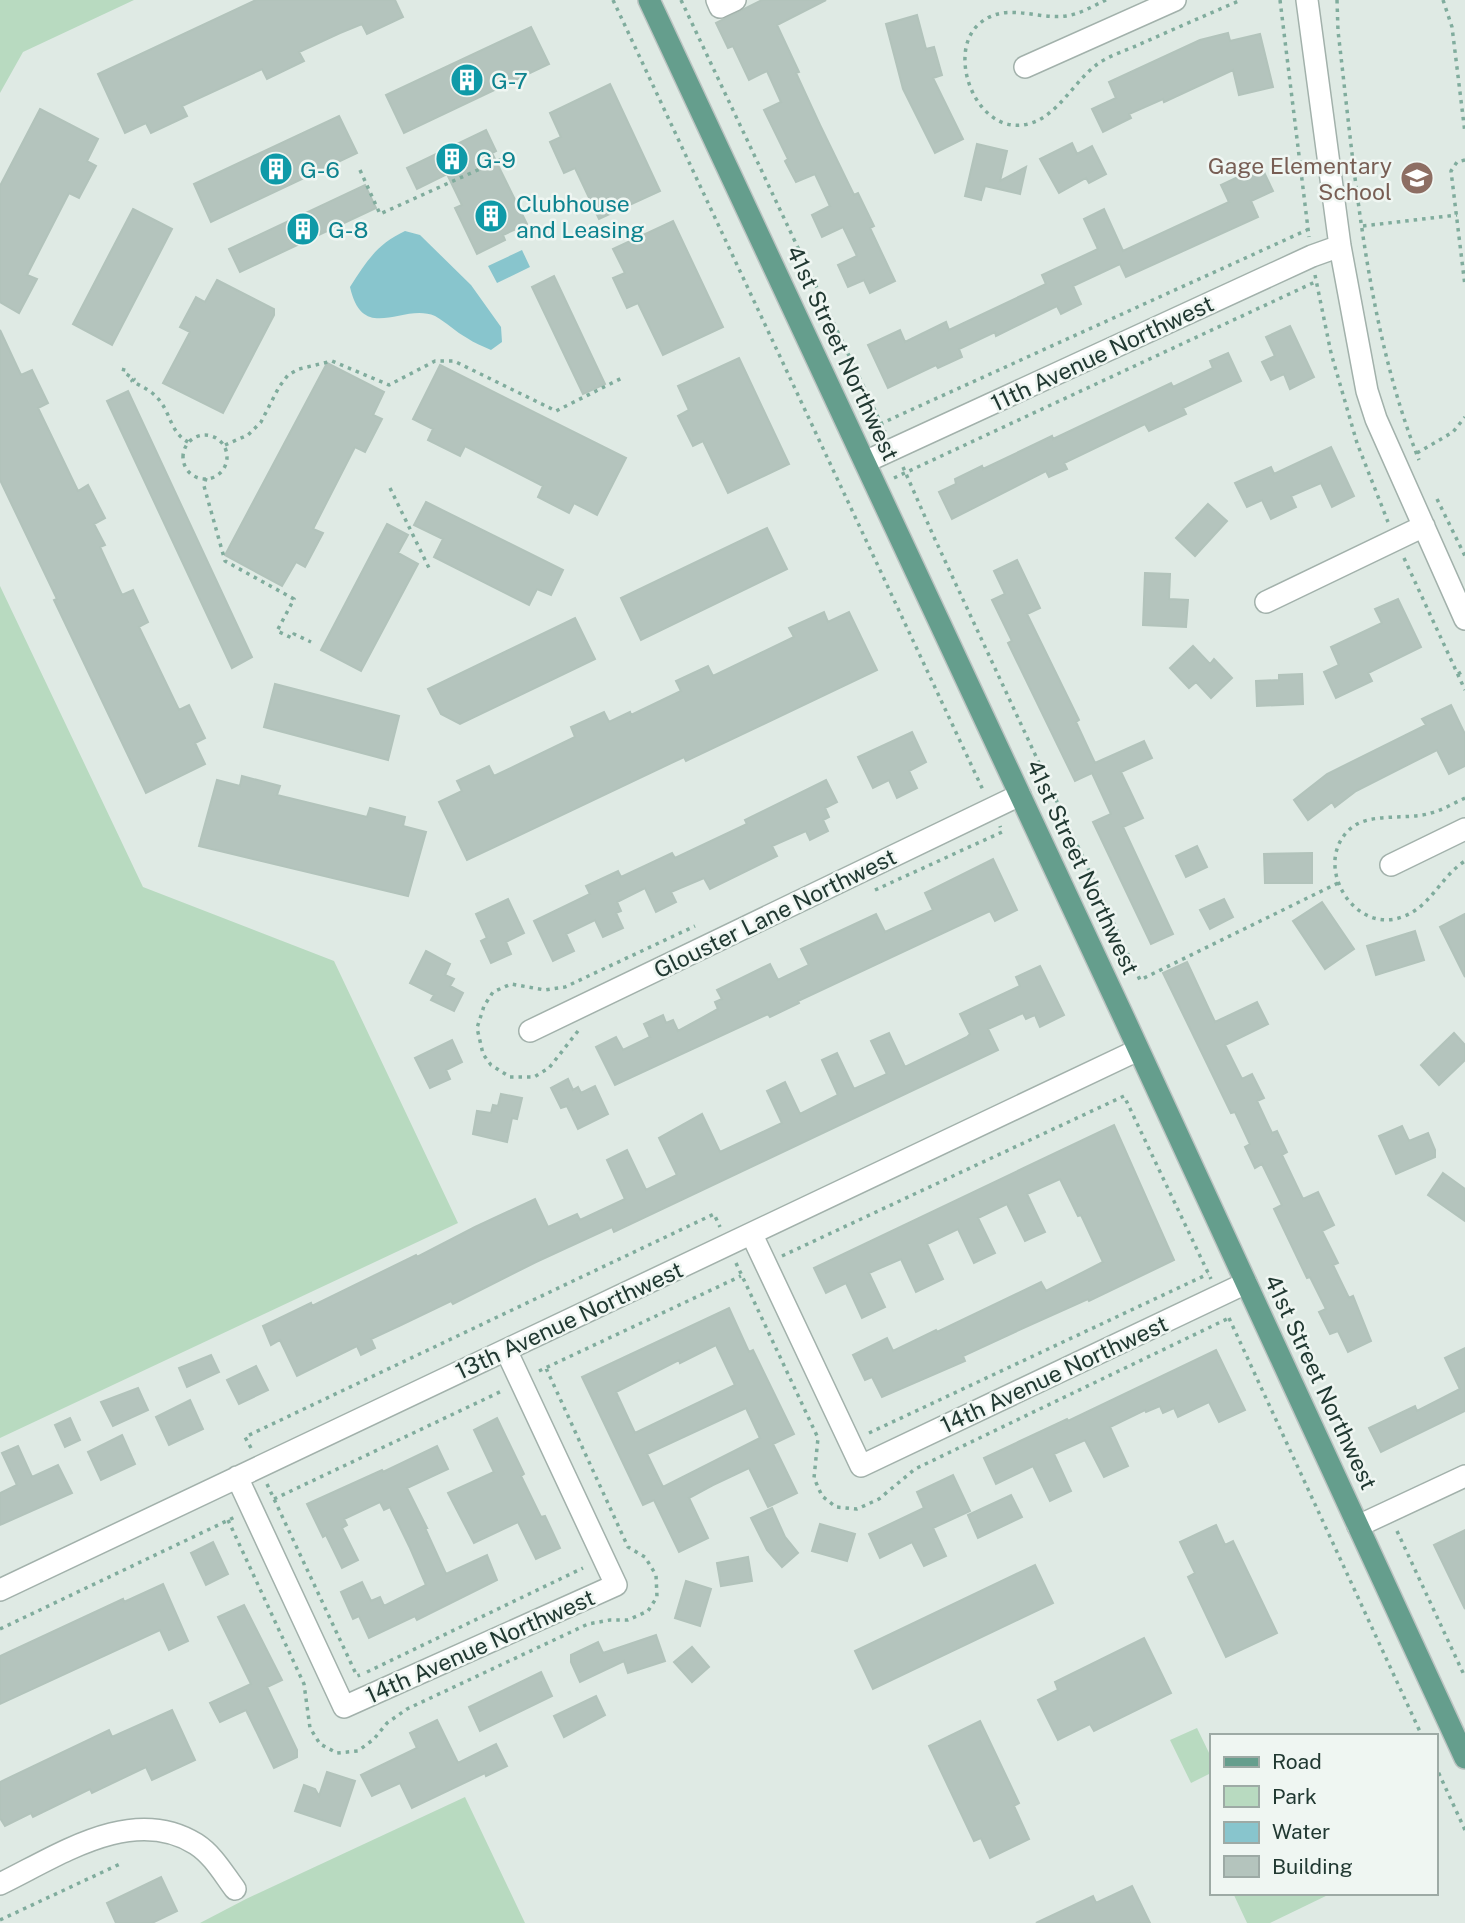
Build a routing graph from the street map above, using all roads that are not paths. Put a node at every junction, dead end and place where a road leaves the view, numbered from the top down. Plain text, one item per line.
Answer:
1 (649, 0) edge
2 (717, 0) edge
3 (735, 0) edge
4 (1175, 0) edge
5 (1307, 0) edge
6 (1025, 67) dead end
7 (1340, 246) junction
8 (865, 462) junction
9 (1424, 526) junction
10 (1266, 602) dead end
11 (1465, 619) edge
12 (1020, 795) junction
13 (1465, 829) edge
14 (1391, 865) dead end
15 (530, 1031) dead end
16 (1138, 1050) junction
17 (752, 1235) junction
18 (1246, 1283) junction
19 (506, 1350) junction
20 (1465, 1476) edge
21 (237, 1477) junction
22 (1358, 1526) junction
23 (0, 1590) edge
24 (1465, 1758) edge
25 (0, 1884) edge
26 (235, 1889) dead end

1 - 8 main road, 41st Street Northwest
2 - 3 street
4 - 6 street
5 - 7 street
7 - 8 street, 11th Avenue Northwest
7 - 9 street
8 - 12 main road, 41st Street Northwest
9 - 10 street
9 - 11 street
12 - 15 street, Glouster Lane Northwest
12 - 16 main road, 41st Street Northwest
13 - 14 street
16 - 17 street, 13th Avenue Northwest
16 - 18 main road, 41st Street Northwest
17 - 18 street, 14th Avenue Northwest
17 - 19 street, 13th Avenue Northwest
18 - 22 main road, 41st Street Northwest
19 - 21 street, 13th Avenue Northwest
19 - 21 street, 14th Avenue Northwest
20 - 22 street
21 - 23 street, 13th Avenue Northwest
22 - 24 main road, 41st Street Northwest
25 - 26 street

